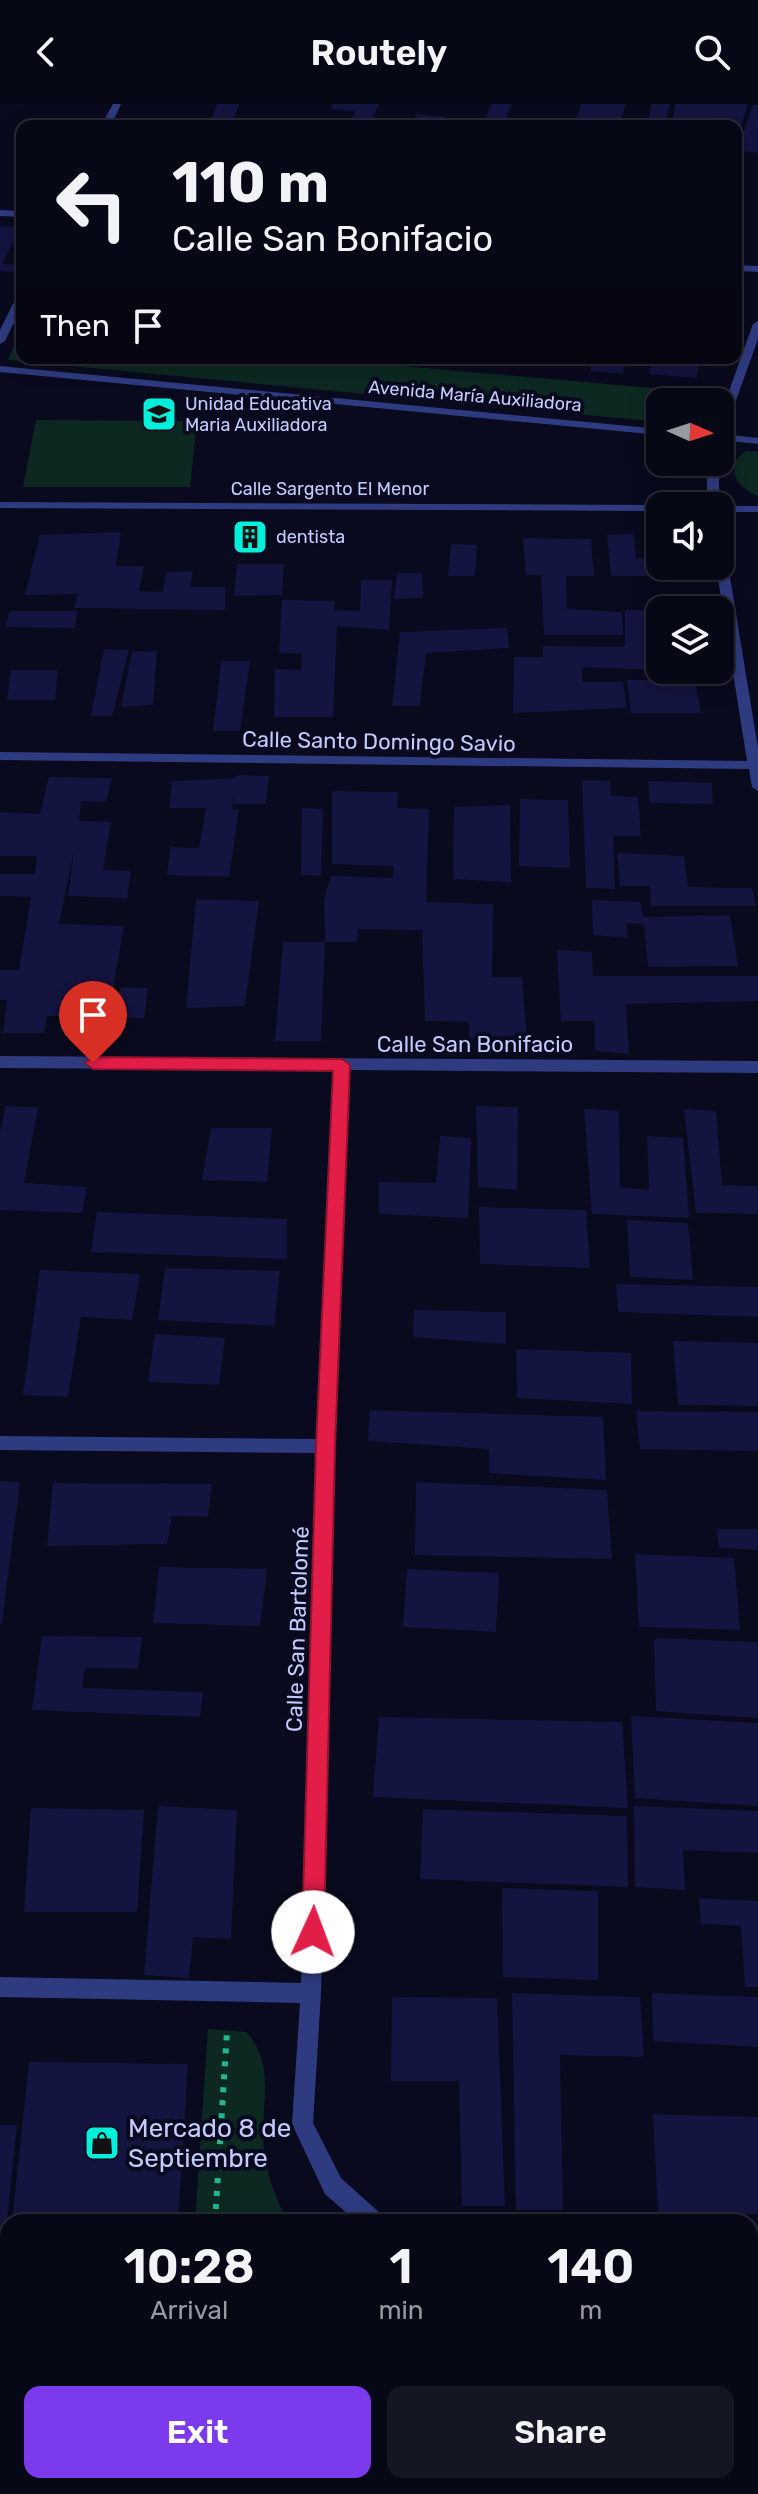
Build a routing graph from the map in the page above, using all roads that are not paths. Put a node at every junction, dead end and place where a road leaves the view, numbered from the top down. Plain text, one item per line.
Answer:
1 (16, 308) edge
2 (758, 324) edge
3 (0, 341) edge
4 (0, 369) edge
5 (734, 393) edge
6 (646, 431) edge
7 (734, 437) edge
8 (758, 441) edge
9 (0, 505) edge
10 (646, 508) edge
11 (734, 509) edge
12 (758, 509) edge
13 (725, 580) edge
14 (0, 756) edge
15 (756, 765) edge
16 (758, 787) edge
17 (0, 1062) edge
18 (342, 1065) junction
19 (758, 1067) edge
20 (0, 1443) edge
21 (326, 1446) junction
22 (0, 1987) edge
23 (311, 1993) junction
24 (364, 2214) edge

1 - 3 street
2 - 5 street
4 - 6 street, Avenida María Auxiliadora
7 - 8 street
9 - 10 street, Calle Sargento El Menor
11 - 12 street
13 - 15 street
14 - 15 street, Calle Santo Domingo Savio
15 - 16 street
17 - 18 street, Calle San Bonifacio
18 - 19 street, Calle San Bonifacio
18 - 21 street, Calle San Bartolomé
20 - 21 street
21 - 23 street, Calle San Bartolomé
22 - 23 street
23 - 24 street, Calle San Bartolomé

